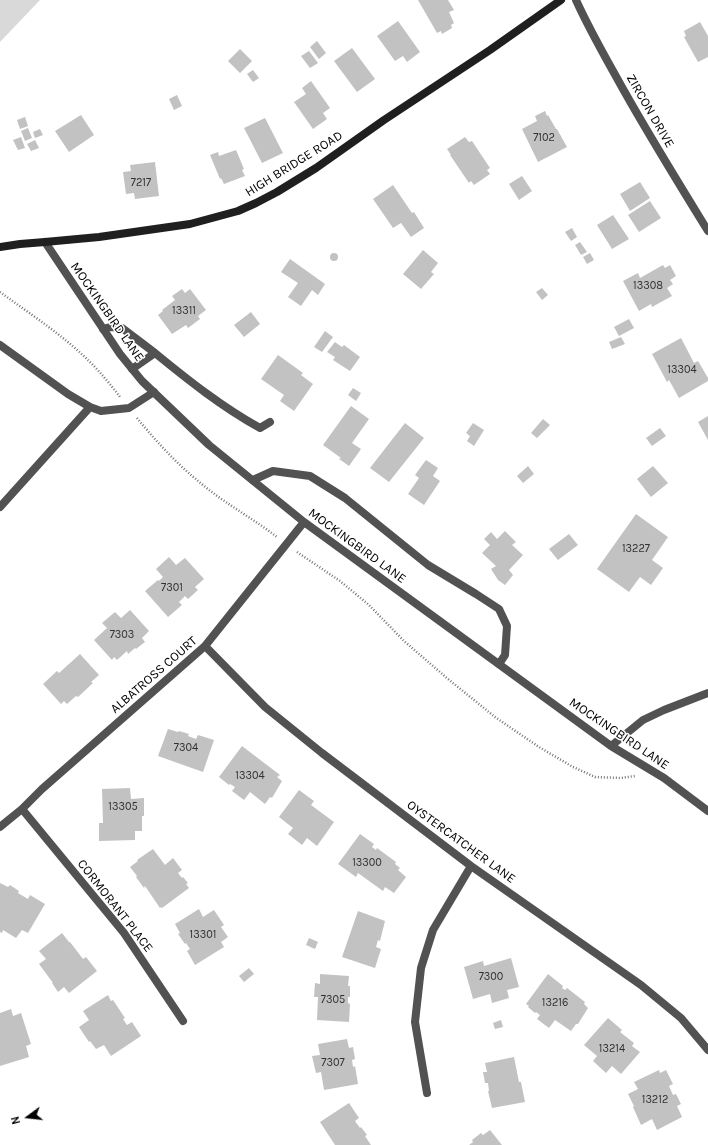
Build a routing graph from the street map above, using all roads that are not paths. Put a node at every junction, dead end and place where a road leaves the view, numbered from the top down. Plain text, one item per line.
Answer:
1 (561, 0) edge
2 (576, 0) edge
3 (708, 231) edge
4 (45, 242) junction
5 (0, 247) edge
6 (103, 329) junction
7 (0, 345) edge
8 (155, 353) junction
9 (132, 369) junction
10 (154, 392) junction
11 (90, 407) junction
12 (270, 422) dead end
13 (253, 480) junction
14 (0, 507) edge
15 (304, 522) junction
16 (205, 646) junction
17 (499, 664) junction
18 (708, 693) edge
19 (611, 746) junction
20 (22, 809) junction
21 (708, 811) edge
22 (0, 827) edge
23 (471, 866) junction
24 (183, 1021) dead end
25 (708, 1050) edge
26 (427, 1093) dead end

1 - 4 street, HIGH BRIDGE ROAD
2 - 3 street, ZIRCON DRIVE
4 - 5 street, HIGH BRIDGE ROAD
4 - 6 street, MOCKINGBIRD LANE
6 - 8 street
6 - 9 street, MOCKINGBIRD LANE
7 - 11 street
8 - 9 street
8 - 12 street
9 - 10 street, MOCKINGBIRD LANE
10 - 11 street
10 - 13 street, MOCKINGBIRD LANE
11 - 14 street
13 - 15 street, MOCKINGBIRD LANE
13 - 17 street
15 - 16 street, ALBATROSS COURT
15 - 17 street, MOCKINGBIRD LANE
16 - 20 street, ALBATROSS COURT
16 - 23 street, OYSTERCATCHER LANE
17 - 19 street, MOCKINGBIRD LANE
18 - 19 street
19 - 21 street, MOCKINGBIRD LANE
20 - 22 street, ALBATROSS COURT
20 - 24 street, CORMORANT PLACE
23 - 25 street, OYSTERCATCHER LANE
23 - 26 street

